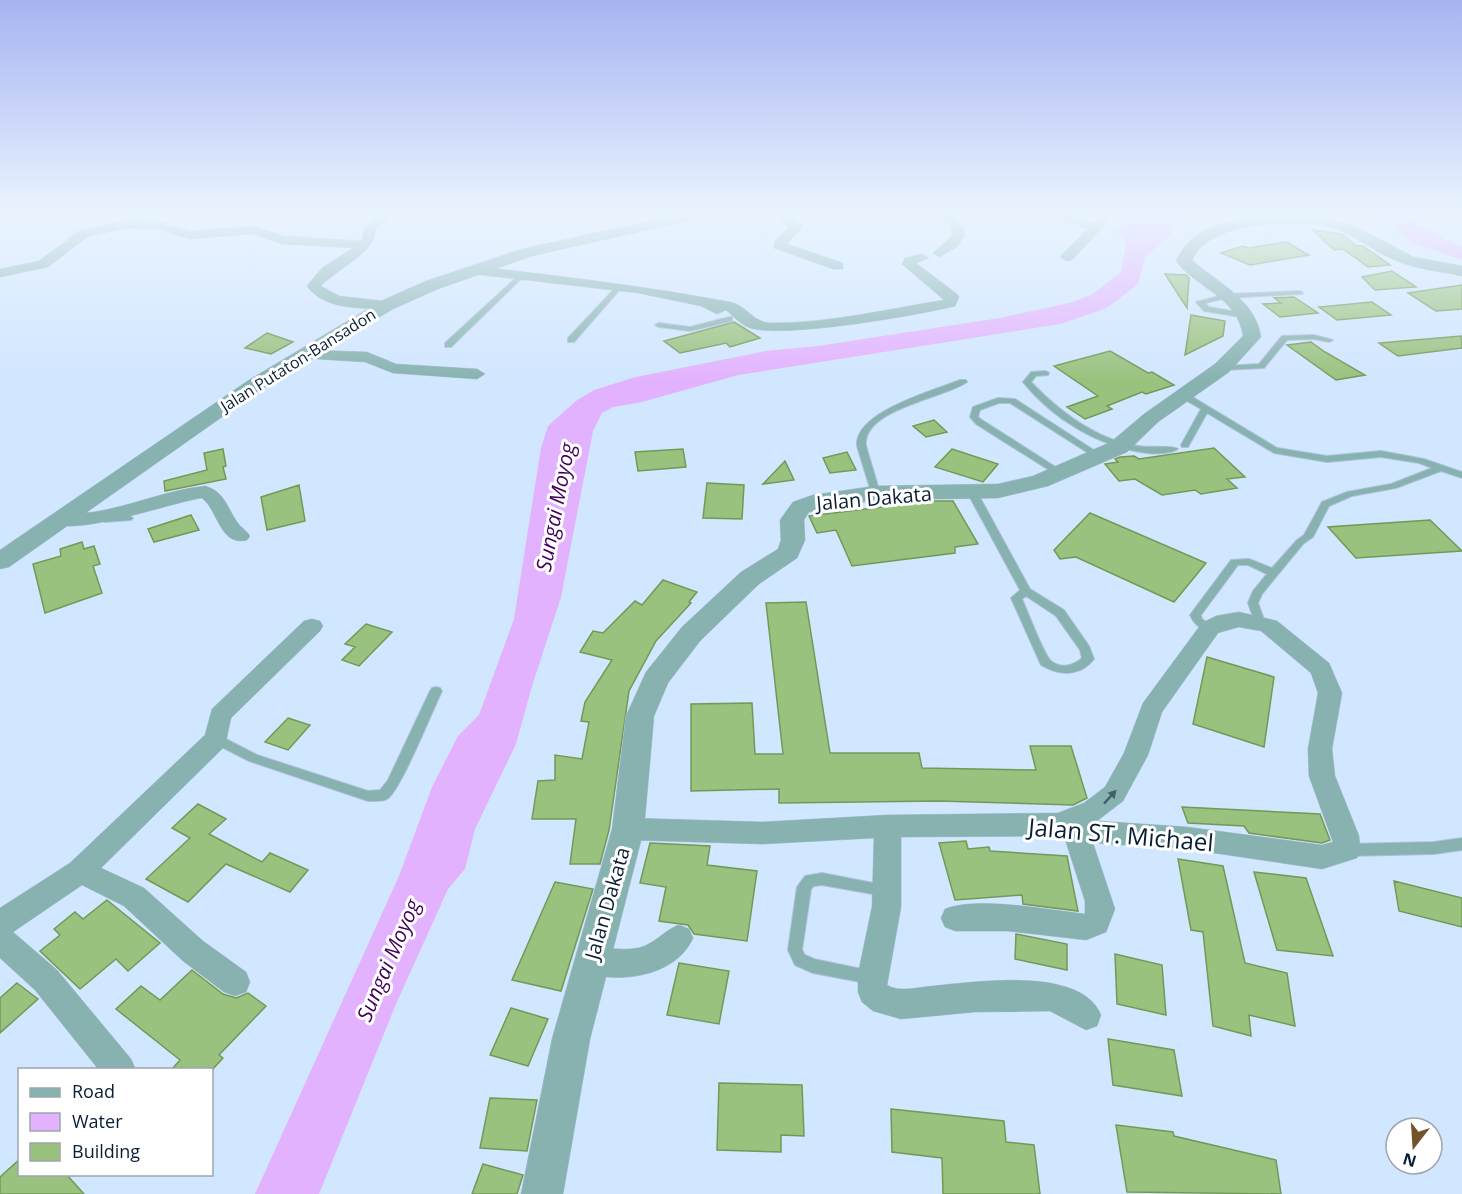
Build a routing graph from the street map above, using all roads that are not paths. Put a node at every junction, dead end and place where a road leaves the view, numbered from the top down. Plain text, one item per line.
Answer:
1 (20, 270) edge
2 (330, 270) edge
3 (473, 270) joint
4 (916, 270) edge
5 (1192, 270) edge
6 (0, 273) edge
7 (520, 277) junction
8 (619, 287) junction
9 (1300, 293) dead end
10 (1227, 296) junction
11 (706, 303) junction
12 (387, 305) junction
13 (729, 319) joint
14 (659, 325) dead end
15 (571, 340) dead end
16 (1329, 340) dead end
17 (448, 345) dead end
18 (306, 355) junction
19 (1222, 369) junction
20 (1045, 373) dead end
21 (477, 374) dead end
22 (963, 382) dead end
23 (1184, 395) junction
24 (1205, 409) junction
25 (1185, 445) dead end
26 (1174, 449) dead end
27 (1109, 451) junction
28 (1440, 468) junction
29 (1060, 473) junction
30 (1462, 475) edge
31 (972, 492) junction
32 (875, 494) junction
33 (128, 518) dead end
34 (60, 520) junction
35 (96, 520) junction
36 (240, 536) dead end
37 (25, 544) junction
38 (0, 550) edge
39 (0, 561) edge
40 (1272, 572) junction
41 (1026, 591) junction
42 (1260, 622) junction
43 (312, 626) dead end
44 (1209, 628) junction
45 (436, 691) dead end
46 (216, 739) junction
47 (887, 826) junction
48 (1067, 827) junction
49 (628, 829) junction
50 (1462, 844) edge
51 (1347, 850) junction
52 (80, 871) junction
53 (888, 891) junction
54 (955, 918) dead end
55 (0, 924) edge
56 (680, 938) dead end
57 (0, 939) edge
58 (591, 961) junction
59 (871, 977) junction
60 (235, 982) dead end
61 (1086, 1016) dead end
62 (118, 1068) edge
63 (542, 1194) edge

1 - 6 street
2 - 12 street
3 - 7 street
3 - 12 street, Jalan Putaton-Bansadon
4 - 11 street
5 - 10 street, Jalan Dakata
7 - 8 street
7 - 17 lane
8 - 11 street
8 - 15 lane
9 - 10 lane
10 - 19 street, Jalan Dakata
11 - 13 street
12 - 18 street, Jalan Putaton-Bansadon
13 - 14 lane
16 - 19 lane
18 - 21 street
18 - 34 street, Jalan Putaton-Bansadon
19 - 23 street, Jalan Dakata
20 - 27 lane
22 - 32 lane
23 - 24 lane
23 - 27 street, Jalan Dakata
24 - 25 lane
24 - 28 lane
26 - 27 lane
27 - 29 street, Jalan Dakata
27 - 29 lane
28 - 30 lane
28 - 40 lane
29 - 31 street, Jalan Dakata
31 - 32 street, Jalan Dakata
31 - 41 lane
32 - 49 street, Jalan Dakata
33 - 35 lane
34 - 35 street
34 - 37 street, Jalan Putaton-Bansadon
35 - 36 street
37 - 38 street
37 - 39 street, Jalan Putaton-Bansadon
40 - 42 lane
40 - 44 lane
41 - 41 lane
42 - 44 street
42 - 51 street
43 - 46 street
48 -> 44 street
45 - 46 lane
46 - 52 street
47 - 48 street, Jalan ST. Michael
47 - 49 street, Jalan ST. Michael
47 - 53 street
48 - 51 street, Jalan ST. Michael
48 - 54 street
49 - 58 street, Jalan Dakata
50 - 51 lane
52 - 55 street
52 - 60 street
53 - 59 street
53 - 59 lane
56 - 58 street
57 - 62 street
58 - 63 street, Jalan Dakata
59 - 61 street

